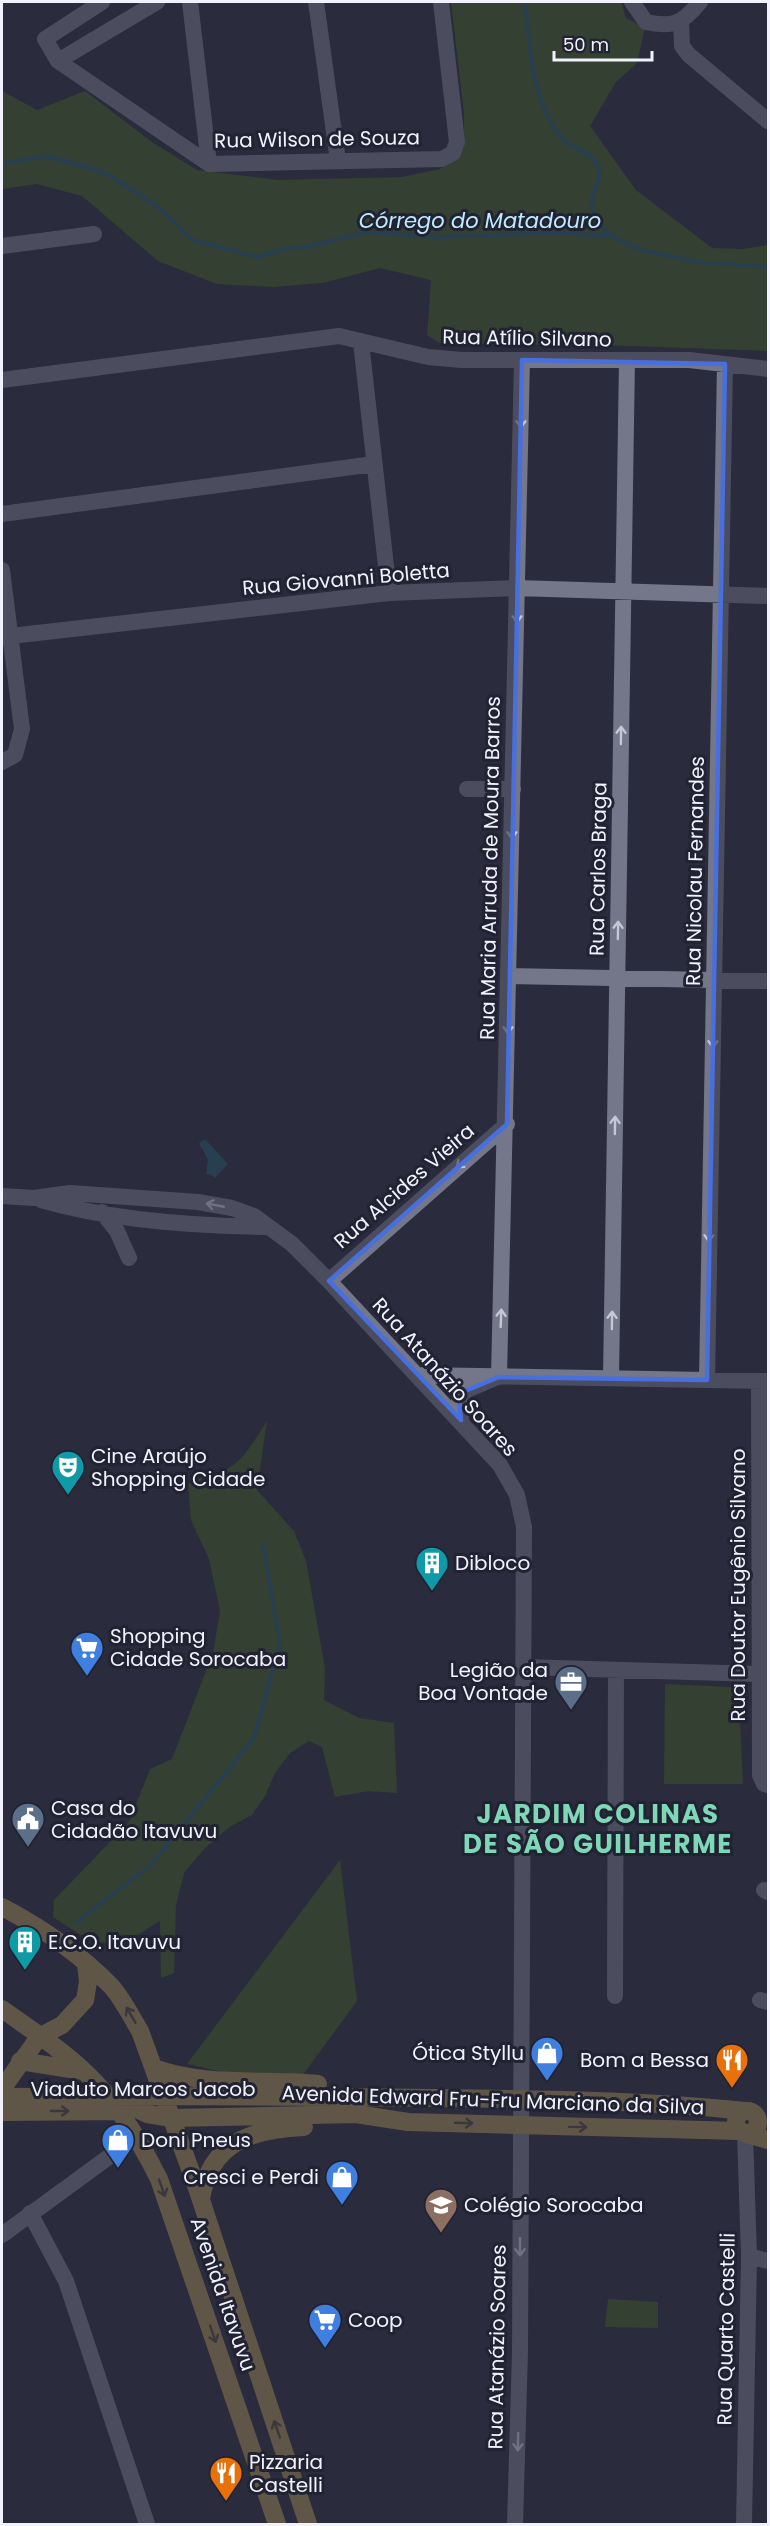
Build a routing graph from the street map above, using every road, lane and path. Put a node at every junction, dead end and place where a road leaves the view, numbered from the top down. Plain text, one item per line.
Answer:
1 (102, 2) edge
2 (157, 2) edge
3 (190, 2) edge
4 (316, 2) edge
5 (441, 2) edge
6 (632, 2) edge
7 (700, 2) edge
8 (681, 21) junction
9 (58, 61) junction
10 (768, 121) edge
11 (338, 161) junction
12 (209, 164) junction
13 (94, 234) dead end
14 (2, 246) edge
15 (361, 342) junction
16 (522, 360) junction
17 (627, 360) junction
18 (725, 364) junction
19 (768, 369) edge
20 (2, 380) edge
21 (374, 464) junction
22 (2, 514) edge
23 (2, 570) edge
24 (517, 588) junction
25 (623, 591) junction
26 (389, 593) junction
27 (721, 595) junction
28 (768, 596) edge
29 (6, 637) edge
30 (8, 759) edge
31 (467, 789) dead end
32 (513, 789) junction
33 (508, 976) junction
34 (617, 978) junction
35 (714, 980) junction
36 (768, 981) edge
37 (507, 1124) junction
38 (2, 1196) edge
39 (34, 1197) junction
40 (176, 1201) junction
41 (102, 1212) junction
42 (143, 1219) junction
43 (268, 1227) junction
44 (129, 1258) dead end
45 (329, 1281) junction
46 (417, 1375) junction
47 (499, 1377) junction
48 (611, 1378) junction
49 (707, 1380) junction
50 (764, 1381) edge
51 (461, 1420) junction
52 (764, 1500) edge
53 (523, 1667) junction
54 (616, 1670) junction
55 (763, 1676) edge
56 (768, 1785) edge
57 (2, 1907) edge
58 (86, 1964) junction
59 (615, 1996) dead end
60 (7, 2013) edge
61 (62, 2025) junction
62 (39, 2037) junction
63 (20, 2061) junction
64 (154, 2068) junction
65 (85, 2072) junction
66 (2, 2089) edge
67 (103, 2090) junction
68 (2, 2097) edge
69 (391, 2097) junction
70 (520, 2099) junction
71 (356, 2105) junction
72 (2, 2112) edge
73 (756, 2114) edge
74 (172, 2118) junction
75 (408, 2122) junction
76 (520, 2126) junction
77 (744, 2133) junction
78 (136, 2137) junction
79 (768, 2140) edge
80 (201, 2201) junction
81 (30, 2213) junction
82 (2, 2235) edge
83 (749, 2256) junction
84 (768, 2261) edge
85 (147, 2524) edge
86 (277, 2524) edge
87 (309, 2524) edge
88 (515, 2524) edge
89 (744, 2524) edge

1 - 9 street
2 - 9 street
3 - 12 street
4 - 11 street
5 - 11 street, Rua Wilson de Souza
6 - 8 street
7 - 8 street
8 - 10 street
9 - 12 street, Rua Wilson de Souza
11 - 12 street, Rua Wilson de Souza
13 - 14 street
15 - 16 street, Rua Atílio Silvano
15 - 20 street, Rua Atílio Silvano
15 - 21 street
16 - 17 street, Rua Atílio Silvano
16 -> 24 street, Rua Maria Arruda de Moura Barros
17 - 18 street, Rua Atílio Silvano
17 - 25 street, Rua Carlos Braga
18 - 19 street, Rua Atílio Silvano
18 - 27 street, Rua Nicolau Fernandes
21 - 22 street
21 - 26 street
23 - 29 street
24 - 25 street, Rua Giovanni Boletta
24 - 26 street, Rua Giovanni Boletta
24 -> 32 street, Rua Maria Arruda de Moura Barros
25 - 27 street, Rua Giovanni Boletta
34 -> 25 street, Rua Carlos Braga
26 - 29 street, Rua Giovanni Boletta
27 - 28 street, Rua Giovanni Boletta
27 - 35 street, Rua Nicolau Fernandes
29 - 30 street
31 - 32 street
32 -> 33 street, Rua Maria Arruda de Moura Barros
33 - 34 street
33 -> 37 street, Rua Maria Arruda de Moura Barros
34 - 35 street
48 -> 34 street, Rua Carlos Braga
35 - 36 street
35 -> 49 street, Rua Nicolau Fernandes
37 -> 45 street, Rua Alcides Vieira
47 -> 37 street, Rua Maria Arruda de Moura Barros
38 - 39 street, Rua Atanázio Soares
39 - 40 street, Rua Atanázio Soares
39 - 41 street, Rua Atanázio Soares
40 - 42 street
43 -> 40 street, Rua Atanázio Soares
41 - 42 street, Rua Atanázio Soares
41 - 44 street
42 - 43 street, Rua Atanázio Soares
43 - 45 street, Rua Atanázio Soares
45 - 46 street, Rua Atanázio Soares
46 - 47 street
46 - 51 street, Rua Atanázio Soares
47 - 48 street
47 - 51 street
48 - 49 street
49 - 50 street
50 - 52 street, Rua Doutor Eugênio Silvano
51 - 53 street, Rua Atanázio Soares
52 - 55 street, Rua Doutor Eugênio Silvano
53 - 54 street
53 - 70 street, Rua Atanázio Soares
54 - 55 street
54 - 59 street
55 - 56 street, Rua Doutor Eugênio Silvano
57 - 58 main road, Avenida Itavuvu
58 - 61 main road
64 -> 58 main road, Avenida Itavuvu
60 - 61 main road
60 - 62 main road, Avenida Itavuvu
61 - 62 main road
62 - 63 main road
62 - 65 main road, Avenida Itavuvu
63 - 65 main road
63 - 66 main road
64 - 69 main road
64 - 74 main road, Avenida Itavuvu
65 - 67 main road, Avenida Itavuvu
67 - 74 main road, Avenida Itavuvu
67 - 78 main road, Avenida Itavuvu
68 - 71 main road, Viaduto Marcos Jacob
69 - 70 main road, Avenida Edward Fru-Fru Marciano da Silva
69 - 71 main road, Avenida Edward Fru-Fru Marciano da Silva
70 - 73 main road, Avenida Edward Fru-Fru Marciano da Silva
70 - 76 street, Rua Atanázio Soares
72 -> 71 main road, Viaduto Marcos Jacob
71 - 74 main road, Avenida Edward Fru-Fru Marciano da Silva
71 - 75 main road, Avenida Edward Fru-Fru Marciano da Silva
73 - 77 main road
74 - 80 main road, Avenida Itavuvu
75 -> 76 main road, Avenida Edward Fru-Fru Marciano da Silva
75 - 80 main road
76 -> 77 main road, Avenida Edward Fru-Fru Marciano da Silva
76 -> 88 street, Rua Atanázio Soares
77 - 79 main road, Avenida Edward Fru-Fru Marciano da Silva
77 - 83 street, Rua Quarto Castelli
78 - 81 street
78 -> 86 main road, Avenida Itavuvu
87 -> 80 main road, Avenida Itavuvu
81 - 82 street
81 - 85 street
83 - 84 street
83 - 89 street, Rua Quarto Castelli

